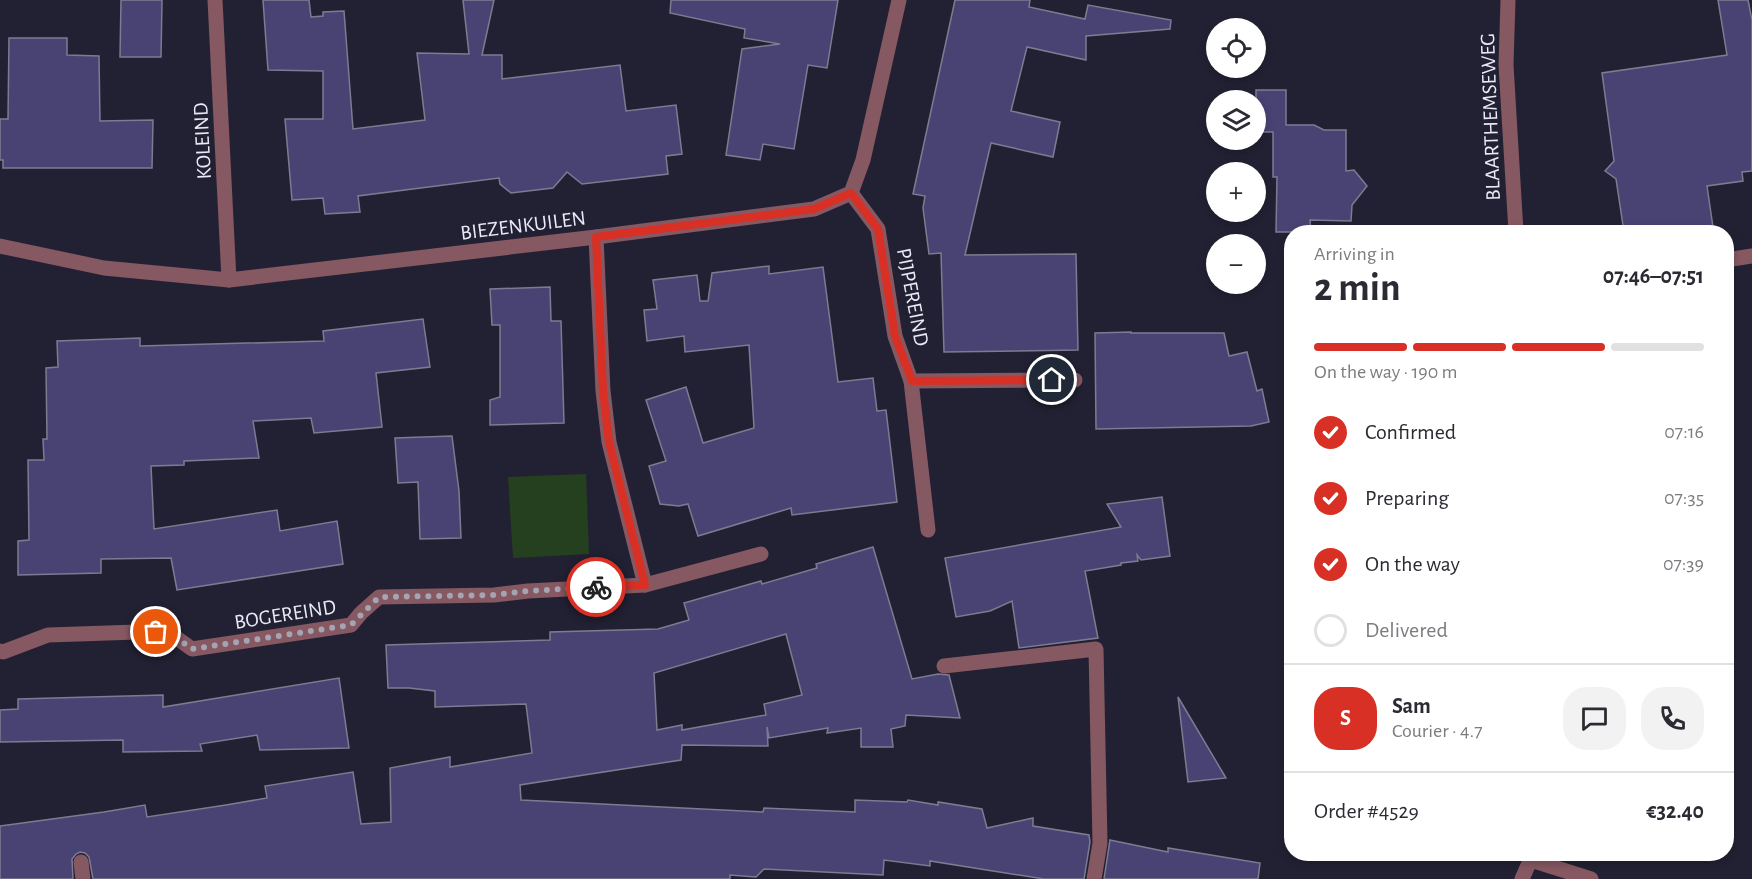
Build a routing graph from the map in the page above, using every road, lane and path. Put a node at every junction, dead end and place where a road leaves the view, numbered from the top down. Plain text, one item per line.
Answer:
1 (215, 0) edge
2 (899, 0) edge
3 (1508, 0) edge
4 (851, 193) junction
5 (1516, 225) edge
6 (596, 237) junction
7 (0, 246) edge
8 (1752, 256) edge
9 (1734, 259) edge
10 (230, 280) junction
11 (1075, 380) dead end
12 (912, 381) junction
13 (928, 530) dead end
14 (761, 554) dead end
15 (645, 585) junction
16 (0, 651) edge
17 (944, 666) dead end
18 (1530, 861) edge
19 (1543, 861) edge
20 (81, 862) dead end
21 (83, 879) edge
22 (1094, 879) edge
23 (1522, 879) edge
24 (1591, 879) edge

1 - 10 street, KOLEIND
2 - 4 street
3 - 5 street, BLAARTHEMSEWEG
4 - 6 street, BIEZENKUILEN
4 - 12 street, PIJPEREIND
6 - 10 street, BIEZENKUILEN
6 - 15 street
7 - 10 street, BIEZENKUILEN
8 - 9 street
11 - 12 street
12 - 13 street, PIJPEREIND
14 - 15 street, BOGEREIND
15 - 16 street, BOGEREIND
17 - 22 street
18 - 23 street
19 - 24 street
20 - 21 street

